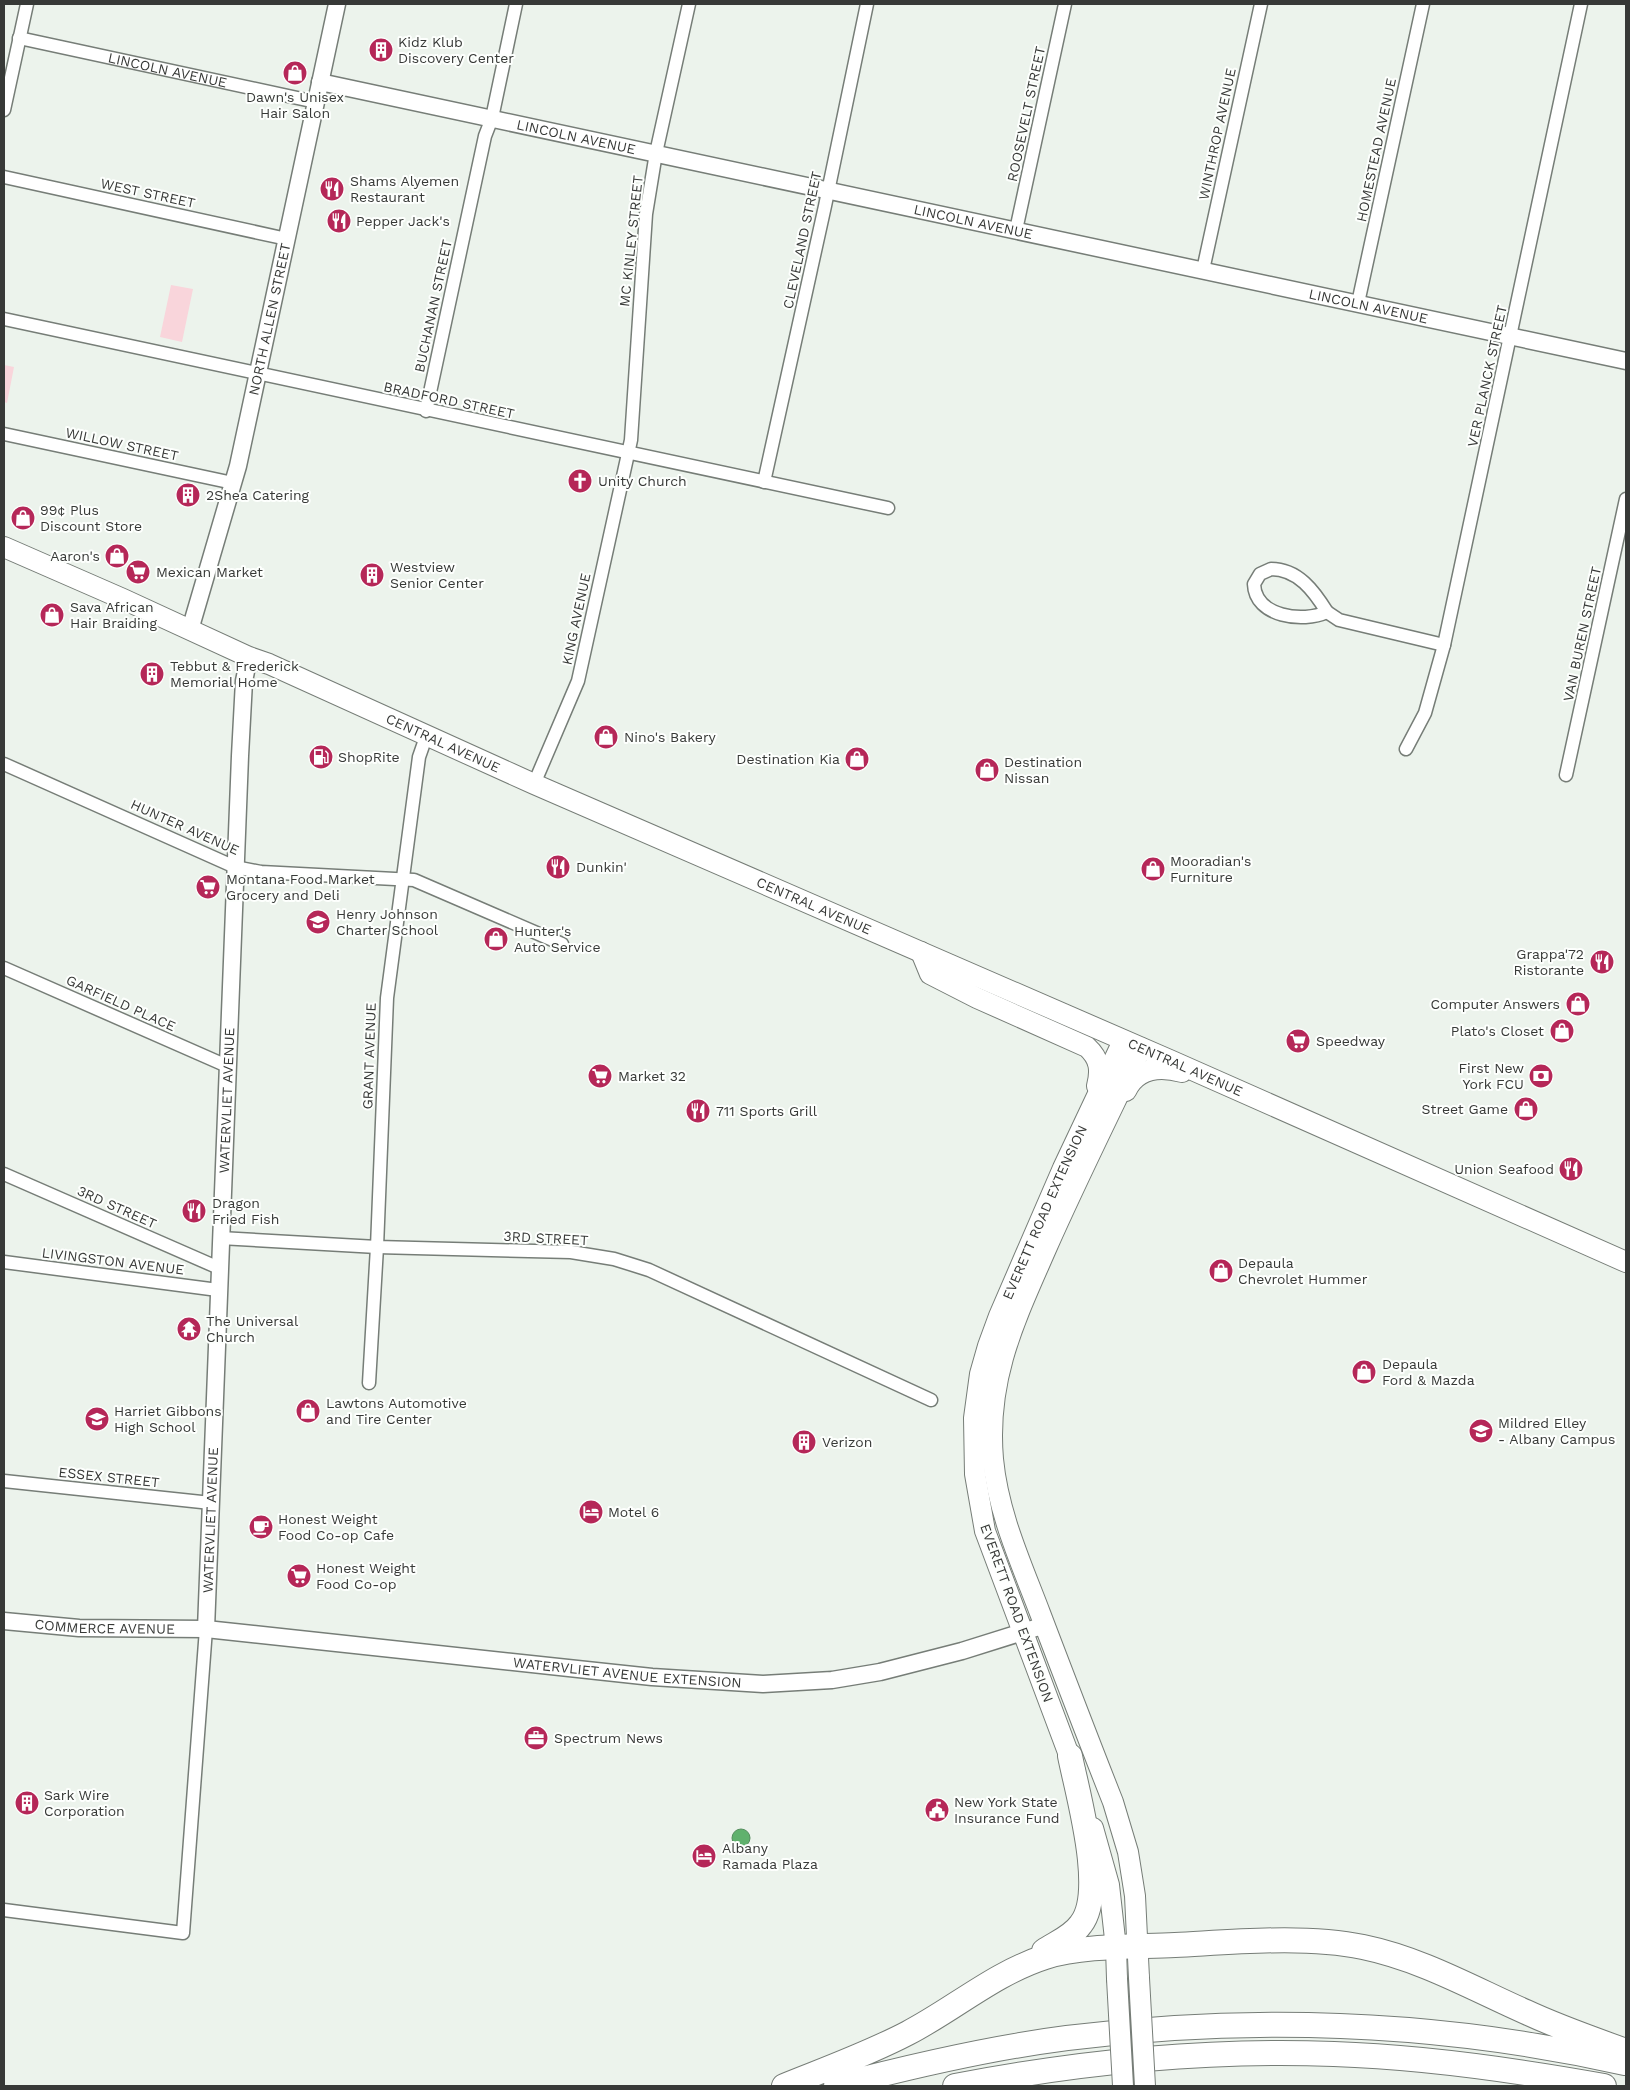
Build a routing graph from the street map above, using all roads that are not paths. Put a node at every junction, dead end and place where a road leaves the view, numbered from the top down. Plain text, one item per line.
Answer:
1 (27, 4) edge
2 (337, 4) edge
3 (516, 4) edge
4 (690, 4) edge
5 (867, 4) edge
6 (1065, 4) edge
7 (1261, 4) edge
8 (1423, 4) edge
9 (1581, 4) edge
10 (19, 38) junction
11 (320, 82) junction
12 (316, 102) junction
13 (4, 110) edge
14 (492, 118) junction
15 (656, 153) junction
16 (4, 177) edge
17 (829, 190) junction
18 (1016, 230) junction
19 (287, 239) junction
20 (1203, 270) junction
21 (1358, 303) junction
22 (4, 320) edge
23 (1511, 336) junction
24 (1626, 361) edge
25 (258, 374) junction
26 (426, 411) junction
27 (4, 434) edge
28 (628, 454) junction
29 (764, 482) junction
30 (234, 483) junction
31 (1626, 499) edge
32 (888, 508) dead end
33 (4, 548) edge
34 (1327, 612) junction
35 (190, 630) junction
36 (1444, 645) junction
37 (249, 657) junction
38 (427, 734) junction
39 (1406, 749) dead end
40 (4, 764) edge
41 (1566, 775) dead end
42 (534, 784) junction
43 (236, 866) junction
44 (402, 879) junction
45 (562, 944) dead end
46 (921, 952) junction
47 (4, 968) edge
48 (1123, 1041) junction
49 (1141, 1048) junction
50 (227, 1066) junction
51 (1226, 1085) junction
52 (1091, 1108) junction
53 (4, 1174) edge
54 (1059, 1220) junction
55 (220, 1238) junction
56 (377, 1247) junction
57 (4, 1262) edge
58 (1626, 1262) edge
59 (219, 1268) junction
60 (218, 1290) junction
61 (369, 1383) dead end
62 (931, 1400) dead end
63 (4, 1481) edge
64 (211, 1503) junction
65 (4, 1621) edge
66 (1045, 1626) junction
67 (206, 1629) junction
68 (1024, 1632) junction
69 (1070, 1756) junction
70 (4, 1910) edge
71 (1127, 1948) junction
72 (991, 1983) junction
73 (1626, 2051) edge
74 (1626, 2064) edge
75 (784, 2086) edge
76 (836, 2086) edge
77 (955, 2086) edge
78 (1122, 2086) edge
79 (1144, 2086) edge
80 (1604, 2086) edge

1 - 10 street
2 - 11 street, NORTH ALLEN STREET
3 - 14 street, BUCHANAN STREET
4 - 15 street, MC KINLEY STREET
5 - 17 street, CLEVELAND STREET
6 - 18 street, ROOSEVELT STREET
7 - 20 street, WINTHROP AVENUE
8 - 21 street, HOMESTEAD AVENUE
9 - 23 street, VER PLANCK STREET
10 - 12 street, LINCOLN AVENUE
10 - 13 street
11 - 12 street, NORTH ALLEN STREET
11 - 14 street, LINCOLN AVENUE
12 - 19 street, NORTH ALLEN STREET
14 - 15 street, LINCOLN AVENUE
14 - 26 street, BUCHANAN STREET
15 - 17 street, LINCOLN AVENUE
15 - 28 street, MC KINLEY STREET
16 - 19 street, WEST STREET
17 - 18 street, LINCOLN AVENUE
17 - 29 street, CLEVELAND STREET
18 - 20 street, LINCOLN AVENUE
19 - 25 street, NORTH ALLEN STREET
20 - 21 street, LINCOLN AVENUE
21 - 23 street, LINCOLN AVENUE
22 - 25 street, BRADFORD STREET
23 - 24 street, LINCOLN AVENUE
23 - 36 street, VER PLANCK STREET
25 - 26 street, BRADFORD STREET
25 - 30 street, NORTH ALLEN STREET
26 - 28 street, BRADFORD STREET
27 - 30 street, WILLOW STREET
28 - 29 street, BRADFORD STREET
28 - 42 street, KING AVENUE
29 - 32 street, BRADFORD STREET
30 - 35 street, NORTH ALLEN STREET
31 - 41 street, VAN BUREN STREET
33 - 35 main road, CENTRAL AVENUE
34 - 34 street
34 - 36 street
35 - 37 main road, CENTRAL AVENUE
36 - 39 street, VER PLANCK STREET
37 - 38 main road, CENTRAL AVENUE
37 - 43 street, WATERVLIET AVENUE
38 - 42 main road, CENTRAL AVENUE
38 - 44 street, GRANT AVENUE
40 - 43 street, HUNTER AVENUE
42 - 46 main road, CENTRAL AVENUE
43 - 44 street, HUNTER AVENUE
43 - 50 street, WATERVLIET AVENUE
44 - 45 street, HUNTER AVENUE
44 - 56 street, GRANT AVENUE
46 - 48 main road, CENTRAL AVENUE
46 - 52 main road
47 - 50 street, GARFIELD PLACE
48 - 49 main road, CENTRAL AVENUE
48 - 52 main road, EVERETT ROAD EXTENSION
49 - 51 main road, CENTRAL AVENUE
49 - 54 main road, EVERETT ROAD EXTENSION
50 - 55 street, WATERVLIET AVENUE
51 - 54 main road
51 - 58 main road, CENTRAL AVENUE
52 - 68 main road, EVERETT ROAD EXTENSION
53 - 59 street, 3RD STREET
54 - 66 main road, EVERETT ROAD EXTENSION
55 - 56 street, 3RD STREET
55 - 59 street, WATERVLIET AVENUE
56 - 61 street, GRANT AVENUE
56 - 62 street, 3RD STREET
57 - 60 street, LIVINGSTON AVENUE
59 - 60 street, WATERVLIET AVENUE
60 - 64 street, WATERVLIET AVENUE
63 - 64 street, ESSEX STREET
64 - 67 street, WATERVLIET AVENUE
65 - 67 street, COMMERCE AVENUE
66 - 68 street, WATERVLIET AVENUE EXTENSION
66 - 71 main road, EVERETT ROAD EXTENSION
67 - 68 street, WATERVLIET AVENUE EXTENSION
67 - 70 street, WATERVLIET AVENUE
68 - 69 main road, EVERETT ROAD EXTENSION
69 - 71 main road, EVERETT ROAD EXTENSION
69 - 72 highway
71 - 72 highway
71 - 73 highway
71 - 78 main road, EVERETT ROAD EXTENSION, bridge
71 - 79 main road, EVERETT ROAD EXTENSION, bridge
72 - 75 highway
74 - 76 highway
77 - 80 highway

